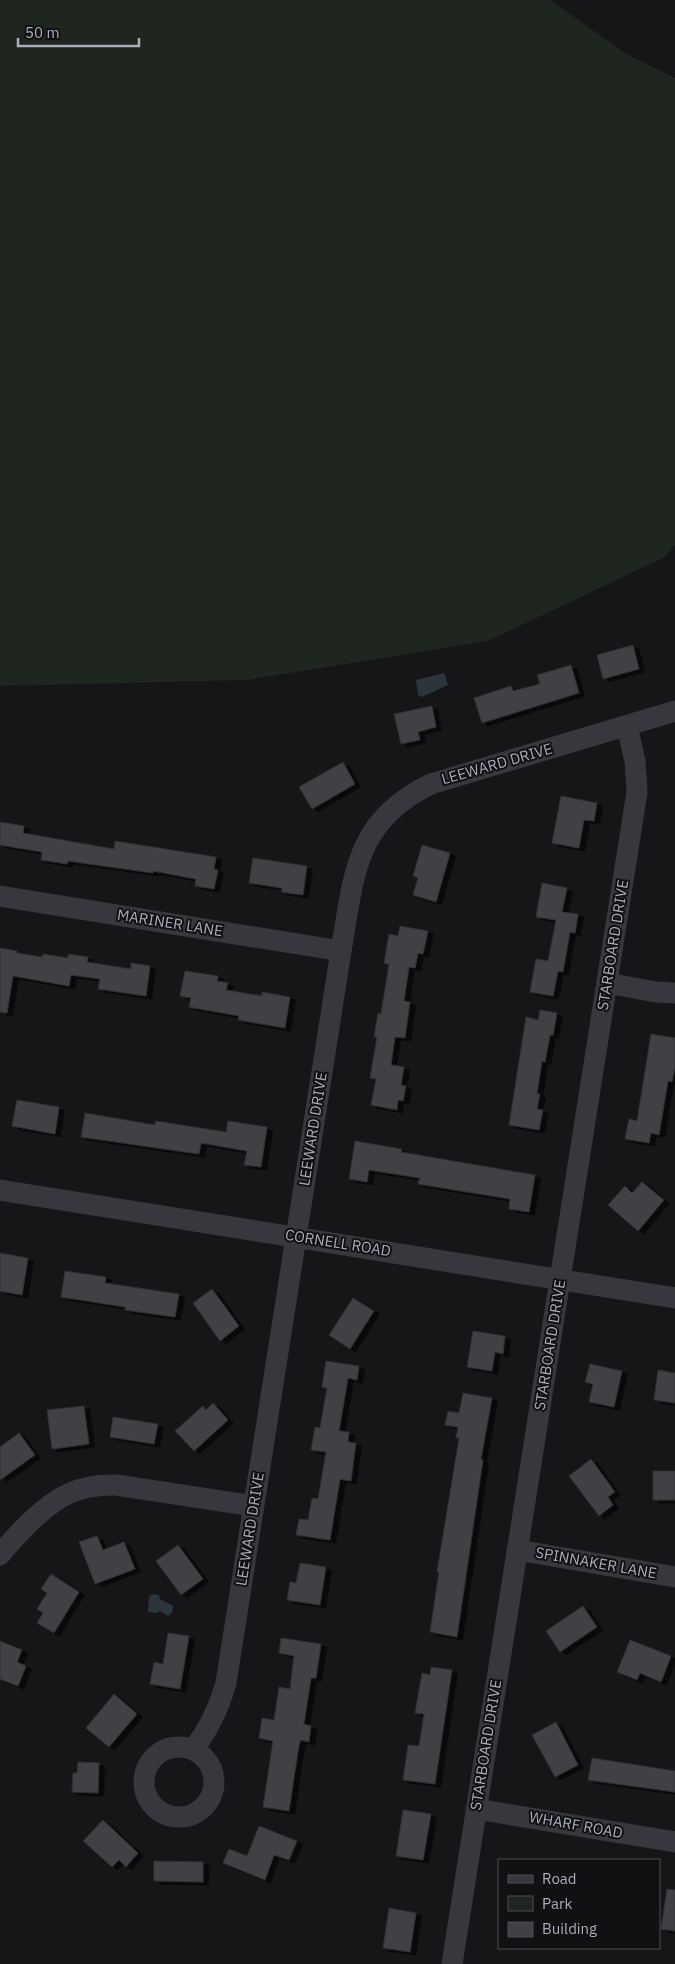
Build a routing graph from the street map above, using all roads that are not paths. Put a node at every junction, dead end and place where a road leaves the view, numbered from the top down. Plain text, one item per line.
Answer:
1 (675, 712) edge
2 (627, 726) junction
3 (0, 896) edge
4 (341, 951) junction
5 (607, 984) junction
6 (675, 993) edge
7 (0, 1190) edge
8 (297, 1237) junction
9 (560, 1279) junction
10 (675, 1298) edge
11 (254, 1506) junction
12 (517, 1550) junction
13 (0, 1555) edge
14 (675, 1576) edge
15 (193, 1750) dead end
16 (476, 1809) junction
17 (675, 1842) edge
18 (452, 1964) edge

1 - 2 street, LEEWARD DRIVE
2 - 4 street, LEEWARD DRIVE
2 - 5 street, STARBOARD DRIVE
3 - 4 street, MARINER LANE
4 - 8 street, LEEWARD DRIVE
5 - 6 street
5 - 9 street, STARBOARD DRIVE
7 - 8 street, CORNELL ROAD
8 - 9 street, CORNELL ROAD
8 - 11 street, LEEWARD DRIVE
9 - 10 street, CORNELL ROAD
9 - 12 street, STARBOARD DRIVE
11 - 13 street
11 - 15 street, LEEWARD DRIVE
12 - 14 street, SPINNAKER LANE
12 - 16 street, STARBOARD DRIVE
16 - 17 street, WHARF ROAD
16 - 18 street, STARBOARD DRIVE

